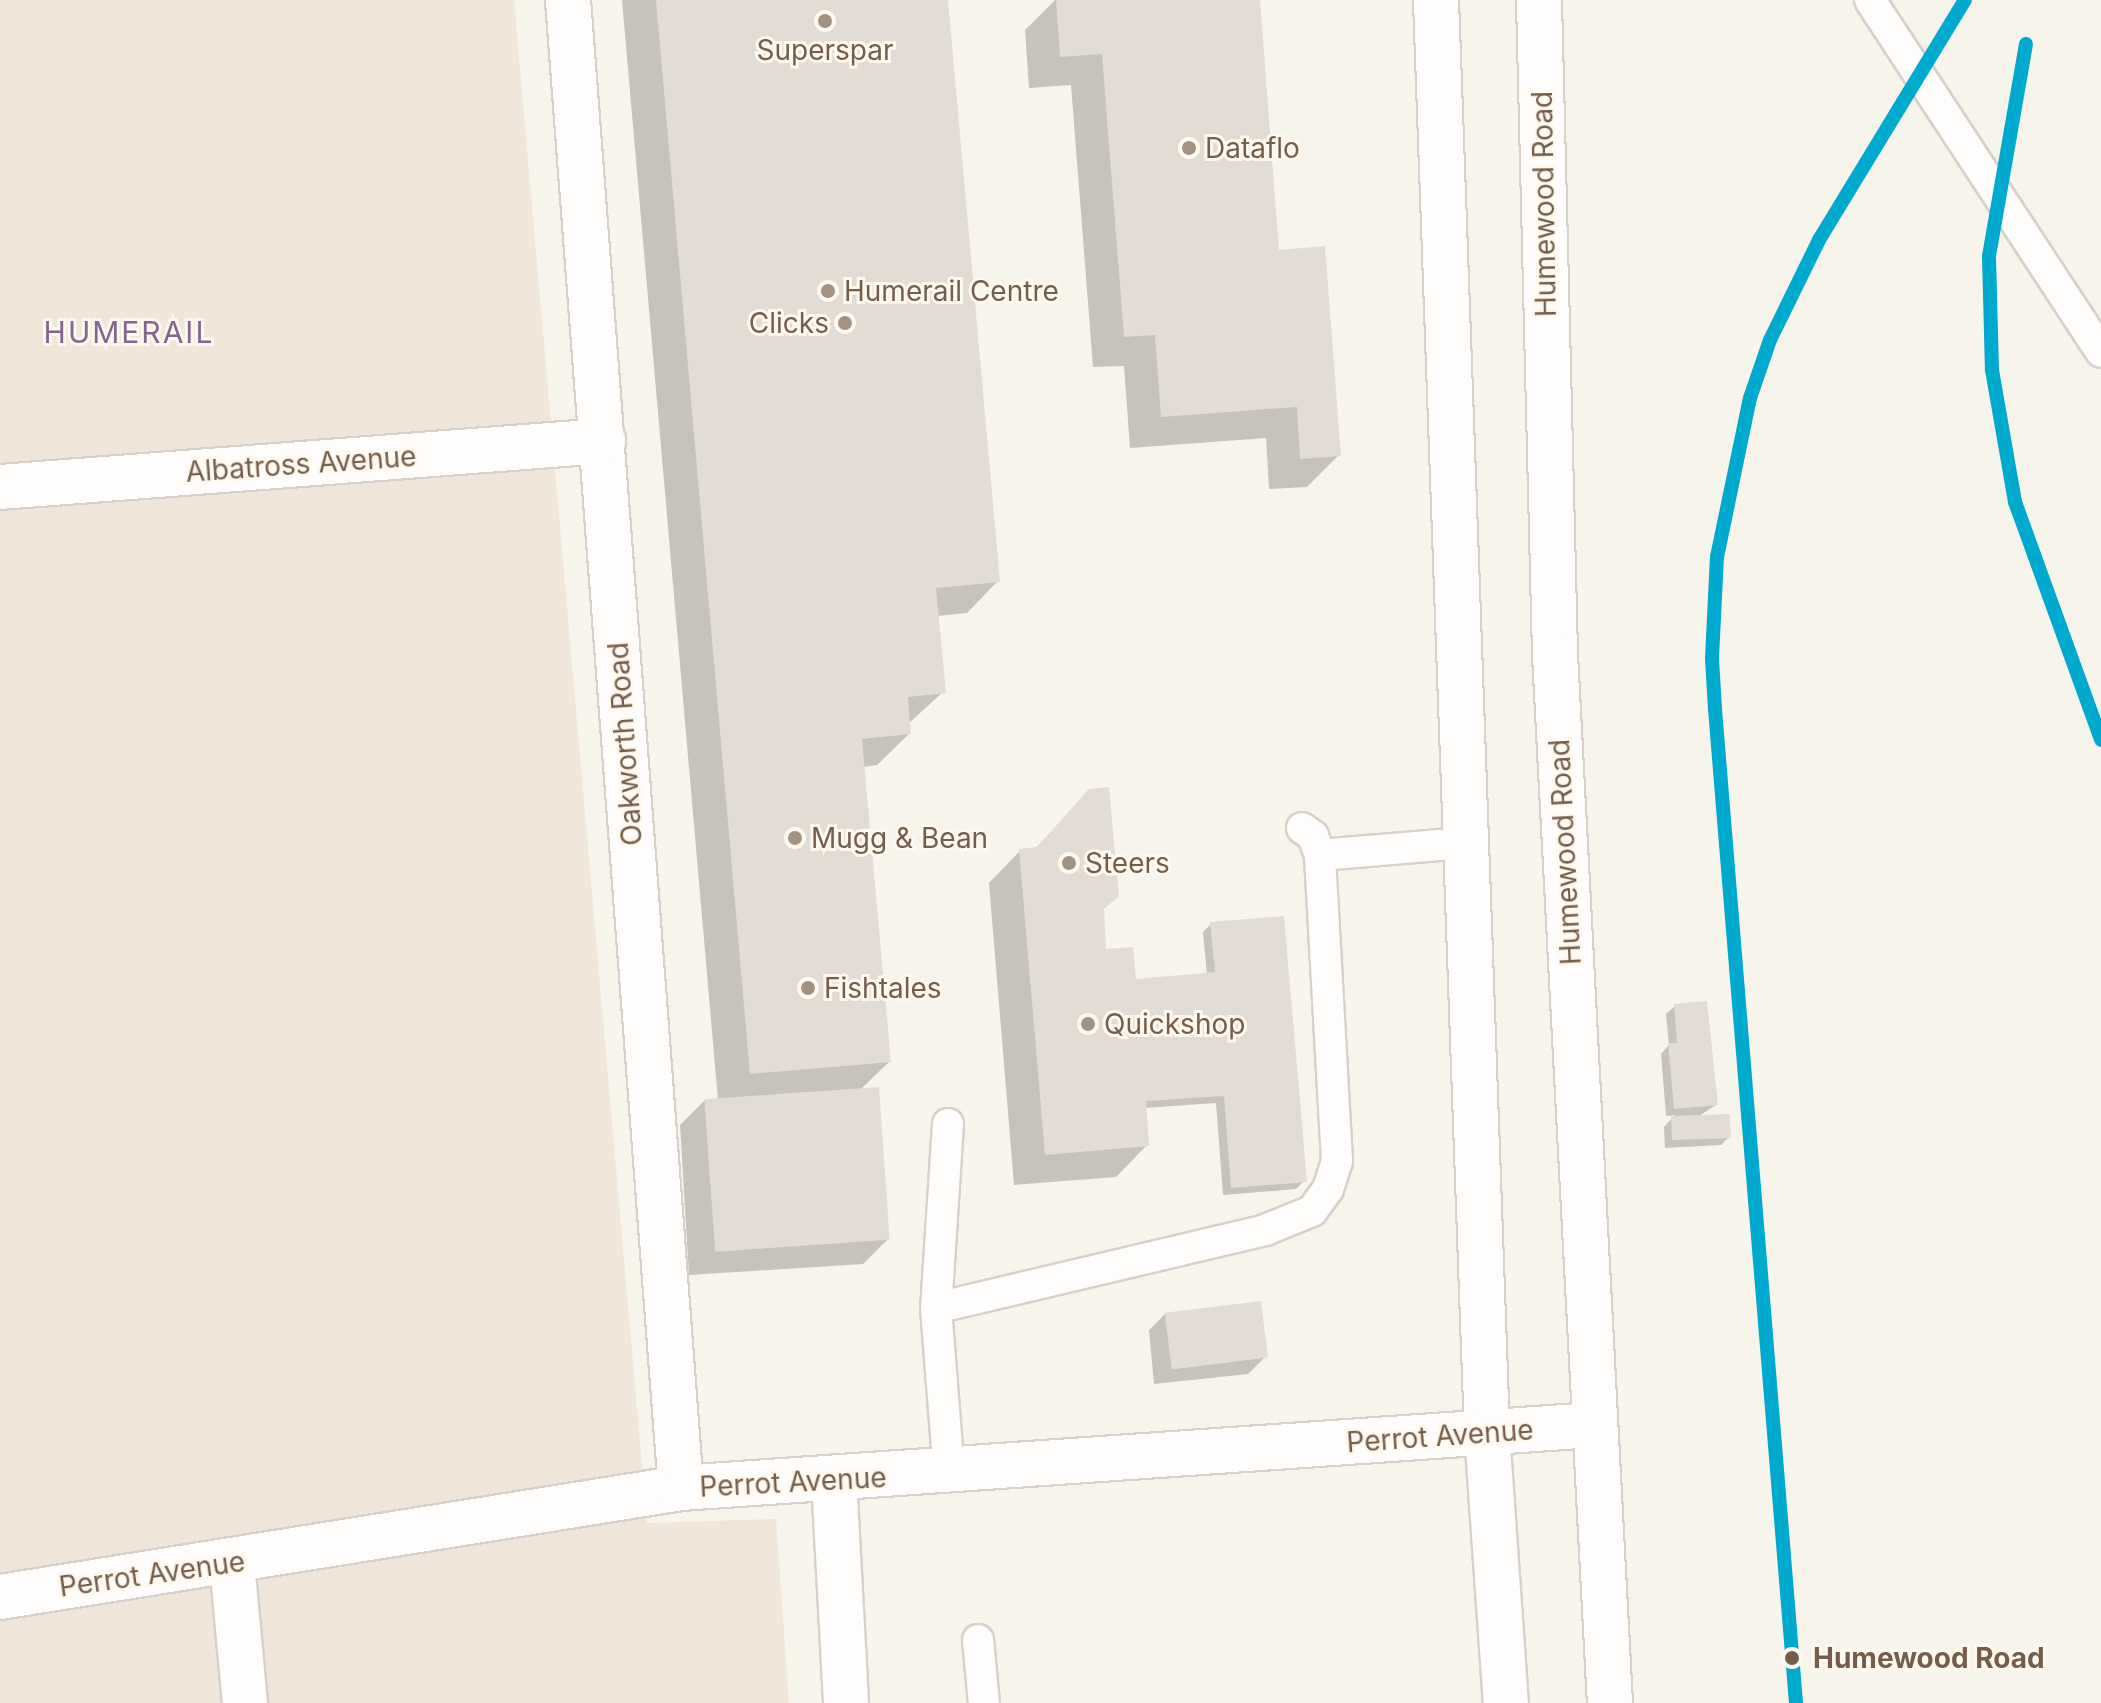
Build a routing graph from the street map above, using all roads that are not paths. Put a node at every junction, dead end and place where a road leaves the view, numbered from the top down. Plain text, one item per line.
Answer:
1 (568, 0) edge
2 (1436, 0) edge
3 (1539, 0) edge
4 (1870, 0) edge
5 (2101, 352) edge
6 (603, 441) junction
7 (0, 487) edge
8 (1302, 828) dead end
9 (1464, 843) junction
10 (1320, 855) junction
11 (948, 1124) dead end
12 (936, 1308) junction
13 (1593, 1425) junction
14 (1487, 1433) junction
15 (949, 1472) junction
16 (834, 1480) junction
17 (681, 1488) junction
18 (232, 1563) junction
19 (0, 1597) edge
20 (978, 1640) dead end
21 (245, 1703) edge
22 (846, 1703) edge
23 (984, 1703) edge
24 (1506, 1703) edge
25 (1610, 1703) edge

1 - 6 street, Oakworth Road
2 - 9 street
3 - 13 street, Humewood Road
4 - 5 lane
6 - 7 street, Albatross Avenue
6 - 17 street, Oakworth Road
8 - 10 lane
9 - 10 lane
9 - 14 street
10 - 12 lane
11 - 12 lane
12 - 15 lane
13 - 14 street, Perrot Avenue
13 - 25 street, Humewood Road
14 - 15 street, Perrot Avenue
14 - 24 street
15 - 16 street, Perrot Avenue
16 - 17 street, Perrot Avenue
16 - 22 street
17 - 18 street, Perrot Avenue
18 - 19 street, Perrot Avenue
18 - 21 street
20 - 23 lane

